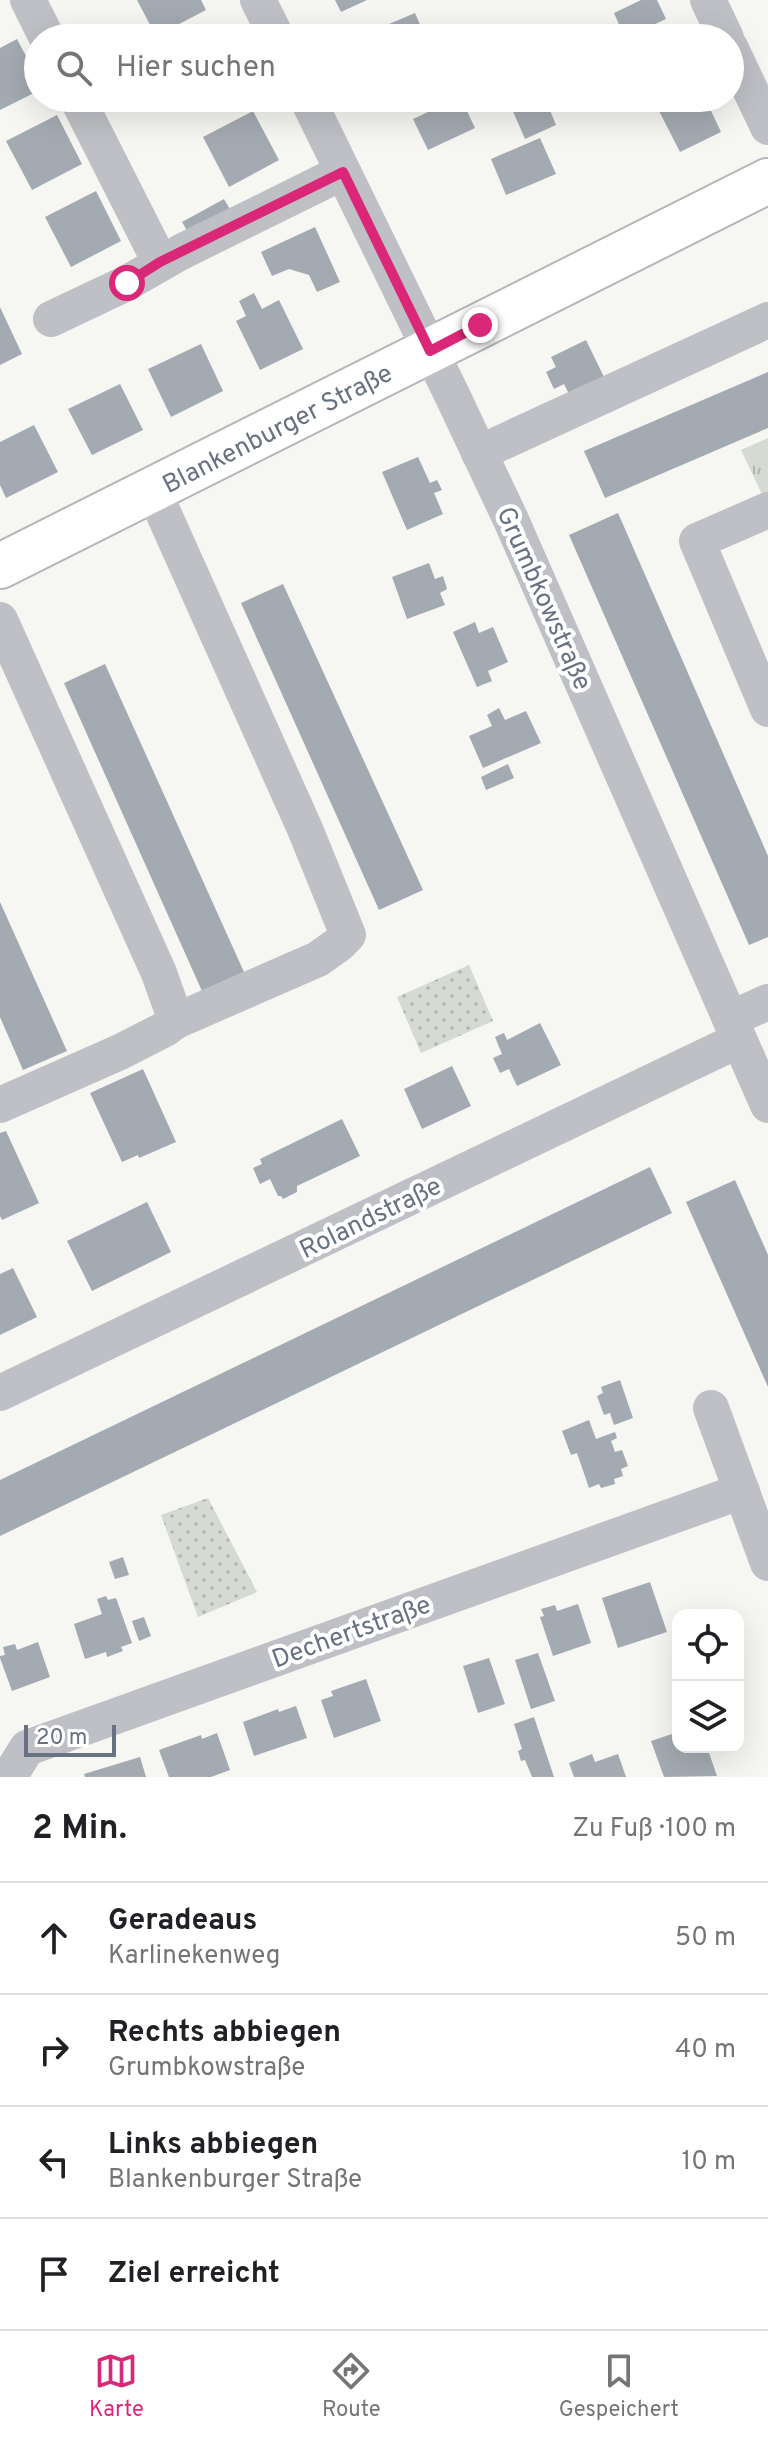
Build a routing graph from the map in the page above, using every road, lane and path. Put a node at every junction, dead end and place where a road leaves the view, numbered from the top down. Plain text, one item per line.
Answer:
1 (28, 0) edge
2 (258, 0) edge
3 (708, 0) edge
4 (40, 24) edge
5 (270, 24) edge
6 (719, 24) edge
7 (744, 76) edge
8 (84, 112) edge
9 (314, 112) edge
10 (768, 127) edge
11 (343, 172) junction
12 (768, 181) edge
13 (160, 262) junction
14 (51, 319) dead end
15 (768, 320) edge
16 (430, 351) junction
17 (479, 453) junction
18 (153, 490) junction
19 (768, 510) edge
20 (0, 566) edge
21 (0, 620) edge
22 (768, 709) edge
23 (768, 1002) edge
24 (176, 1021) junction
25 (735, 1030) junction
26 (1, 1101) edge
27 (768, 1105) edge
28 (0, 1393) edge
29 (711, 1408) dead end
30 (742, 1491) junction
31 (768, 1563) edge
32 (9, 1777) edge

1 - 4 street
2 - 5 street
3 - 6 street
7 - 10 street
8 - 13 street
9 - 11 street, Grumbkowstraße
11 - 13 street
11 - 16 street, Grumbkowstraße
12 - 16 main road, Blankenburger Straße
13 - 14 street
15 - 17 street
16 - 17 street, Grumbkowstraße
16 - 18 main road, Blankenburger Straße
17 - 25 street, Grumbkowstraße
18 - 20 main road, Blankenburger Straße
18 - 24 street
19 - 22 street
21 - 24 street
23 - 25 street, Rolandstraße
24 - 26 street
25 - 27 street, Grumbkowstraße
25 - 28 street, Rolandstraße
29 - 30 street
30 - 31 street
30 - 32 street, Dechertstraße

